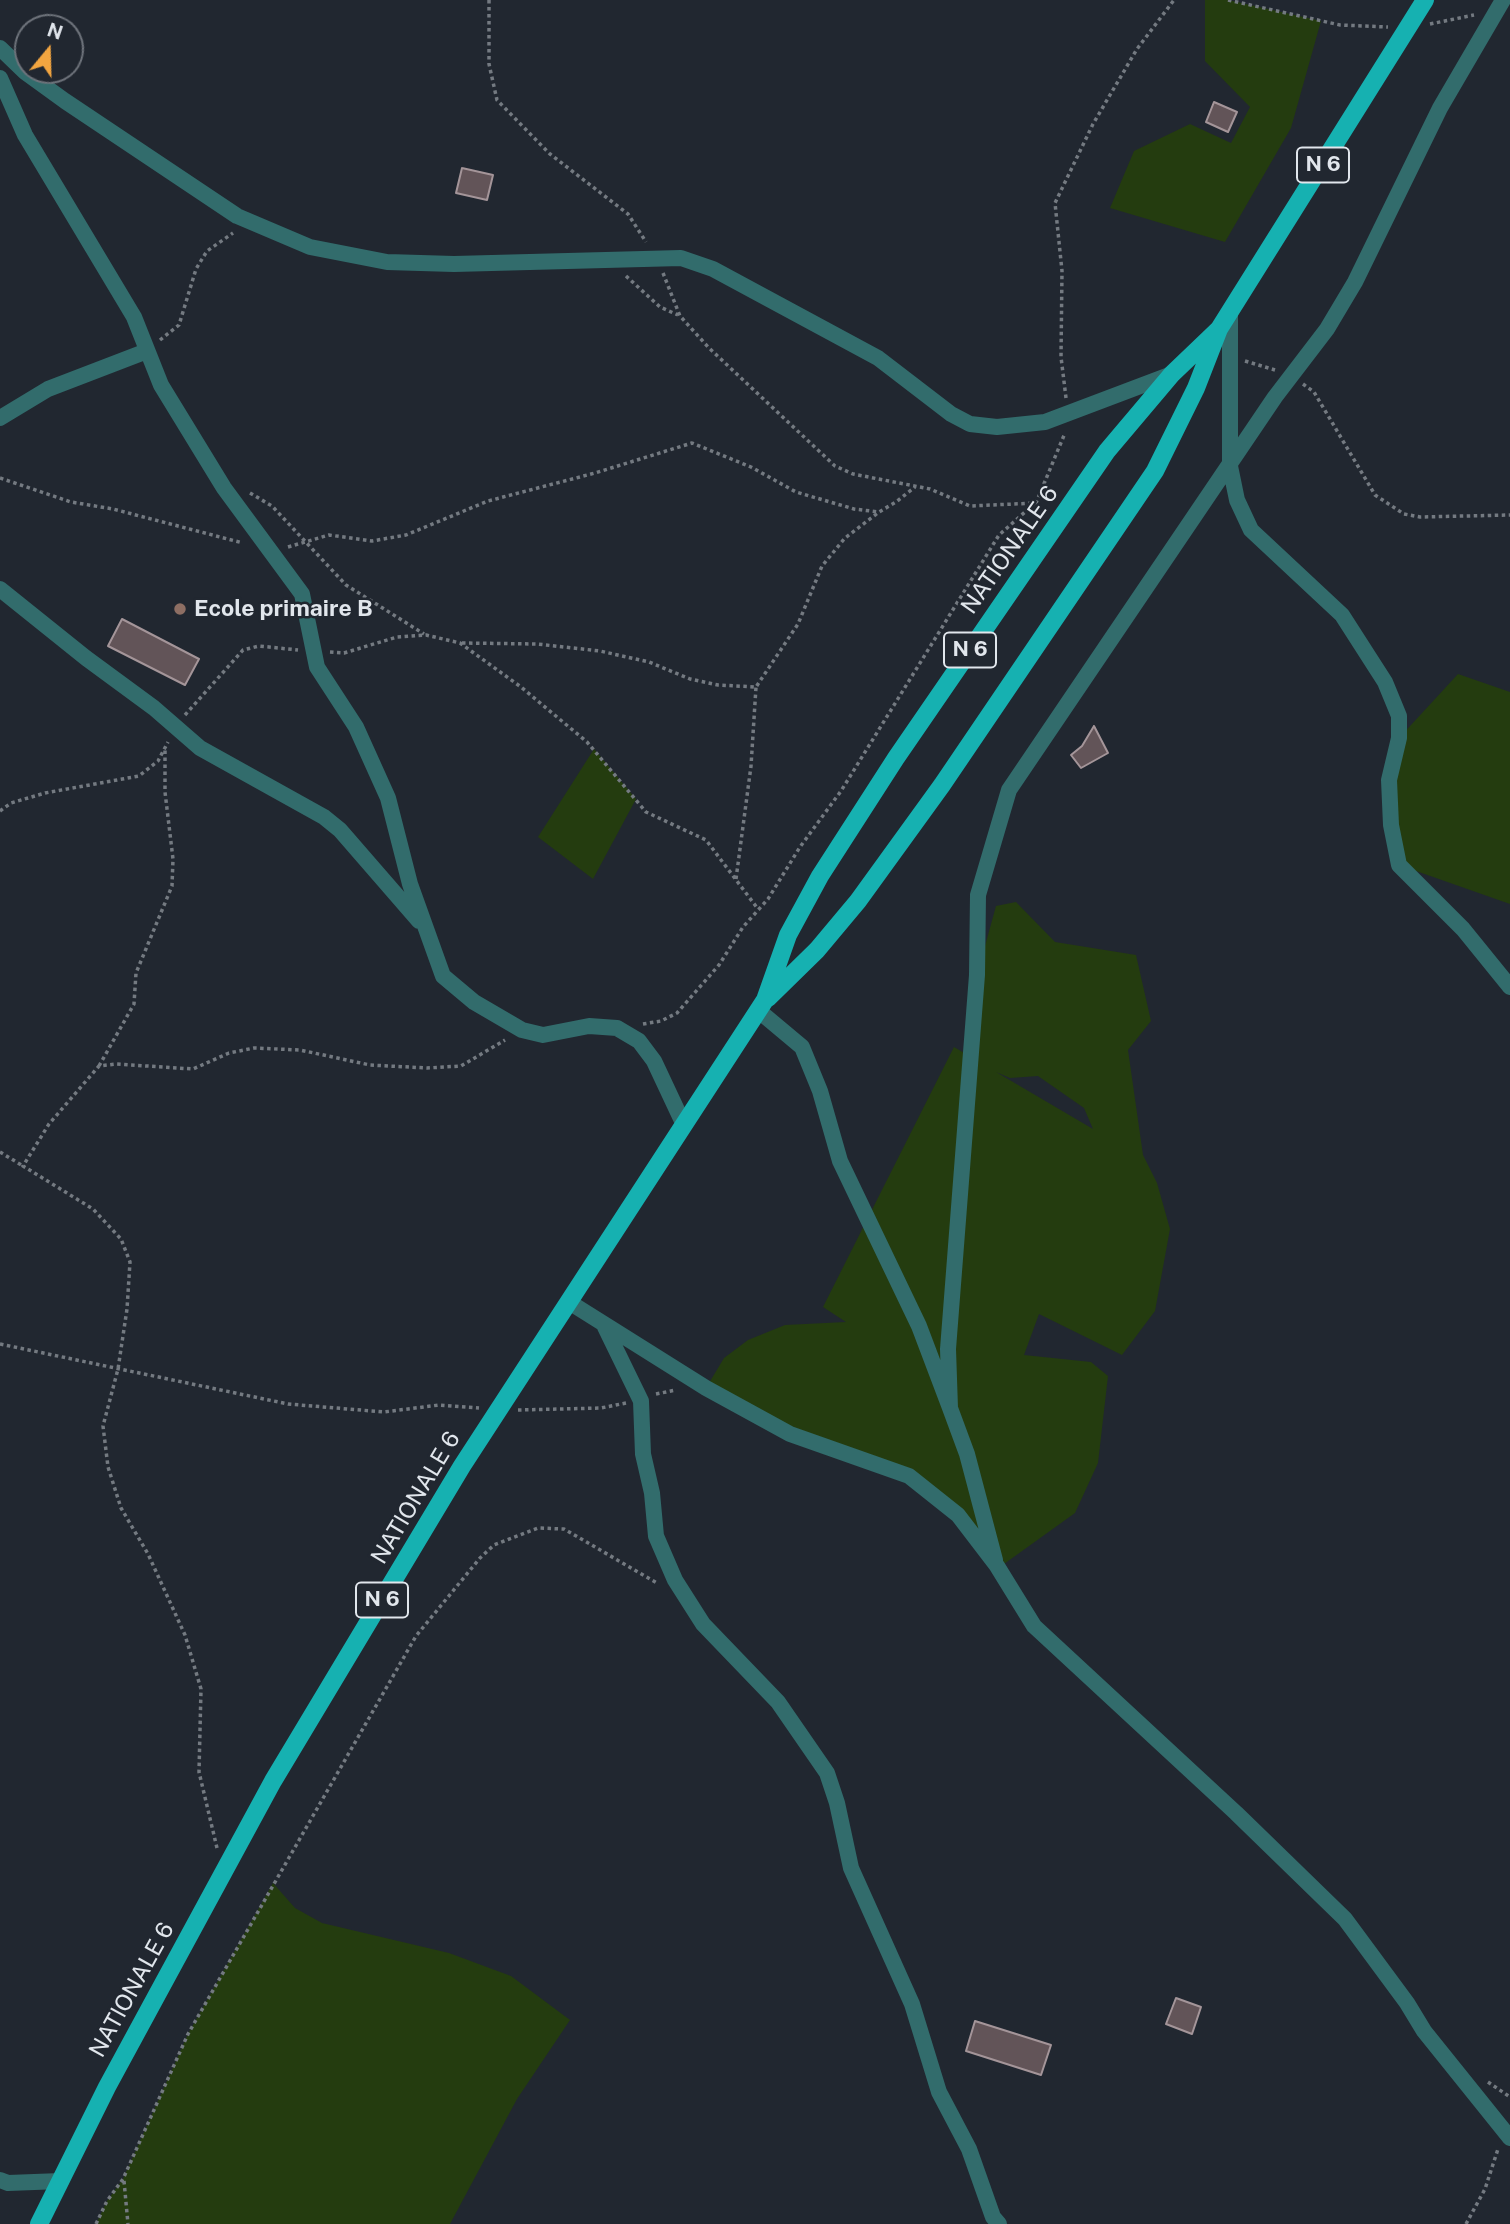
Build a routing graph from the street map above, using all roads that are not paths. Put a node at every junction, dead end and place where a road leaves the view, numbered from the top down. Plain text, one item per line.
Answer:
1 (1424, 0) edge
2 (1500, 5) edge
3 (0, 48) edge
4 (0, 78) edge
5 (1230, 312) junction
6 (1219, 329) junction
7 (147, 351) junction
8 (1172, 374) junction
9 (0, 418) edge
10 (1230, 466) junction
11 (0, 589) edge
12 (427, 931) junction
13 (1510, 987) edge
14 (762, 1005) junction
15 (684, 1125) junction
16 (569, 1302) junction
17 (605, 1327) junction
18 (950, 1408) junction
19 (997, 1566) junction
20 (1505, 2132) edge
21 (0, 2180) edge
22 (61, 2181) junction
23 (39, 2224) edge
24 (999, 2224) edge

1 - 5 main road, NATIONALE 6 / N 6
2 - 10 street
3 - 8 street
4 - 7 street
5 - 6 main road, NATIONALE 6 / N 6
5 - 10 street
6 - 8 main road, NATIONALE 6 / N 6
6 - 14 main road, NATIONALE 6 / N 6
7 - 9 street
7 - 12 street
8 - 14 main road, NATIONALE 6 / N 6
10 - 13 street
10 - 18 street
11 - 12 street
12 - 15 street
14 - 15 main road, NATIONALE 6 / N 6
14 - 18 street
15 - 16 main road, NATIONALE 6 / N 6
16 - 17 street
16 - 22 main road, NATIONALE 6 / N 6
17 - 19 street
17 - 24 street
18 - 19 street
19 - 20 street
21 - 22 street
22 - 23 main road, NATIONALE 6 / N 6

